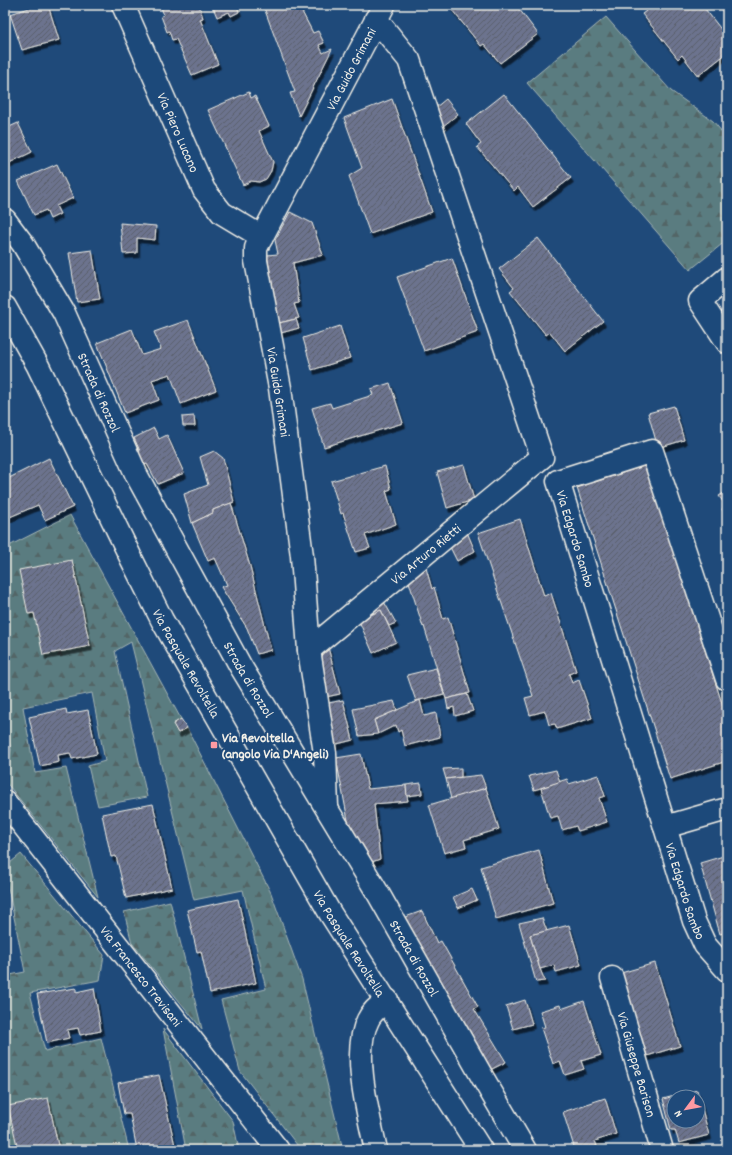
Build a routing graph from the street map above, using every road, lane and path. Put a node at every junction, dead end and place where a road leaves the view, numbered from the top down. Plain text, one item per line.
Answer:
1 (123, 5) edge
2 (380, 12) edge
3 (5, 220) edge
4 (262, 237) junction
5 (727, 278) edge
6 (5, 307) edge
7 (727, 342) edge
8 (309, 650) junction
9 (727, 679) edge
10 (5, 802) edge
11 (327, 809) junction
12 (727, 809) edge
13 (665, 827) junction
14 (727, 970) edge
15 (612, 978) dead end
16 (387, 1000) junction
17 (278, 1150) edge
18 (376, 1150) edge
19 (482, 1150) edge
20 (525, 1150) edge
21 (662, 1150) edge

1 - 4 street, Via Piero Lucano
2 - 4 street, Via Guido Grimani
2 - 8 street, Via Arturo Rietti
3 - 11 street, Strada di Rozzol
4 - 8 street, Via Guido Grimani
5 - 7 street
6 - 16 street, Via Pasquale Revoltella
8 - 11 street, Via Guido Grimani
9 - 13 street, Via Edgardo Sambo
10 - 17 street, Via Francesco Trevisani
11 - 20 street, Strada di Rozzol
12 - 13 street, Via Edgardo Sambo
13 - 14 street, Via Edgardo Sambo
15 - 21 street, Via Giuseppe Barison
16 - 18 street
16 - 19 street, Via Pasquale Revoltella

